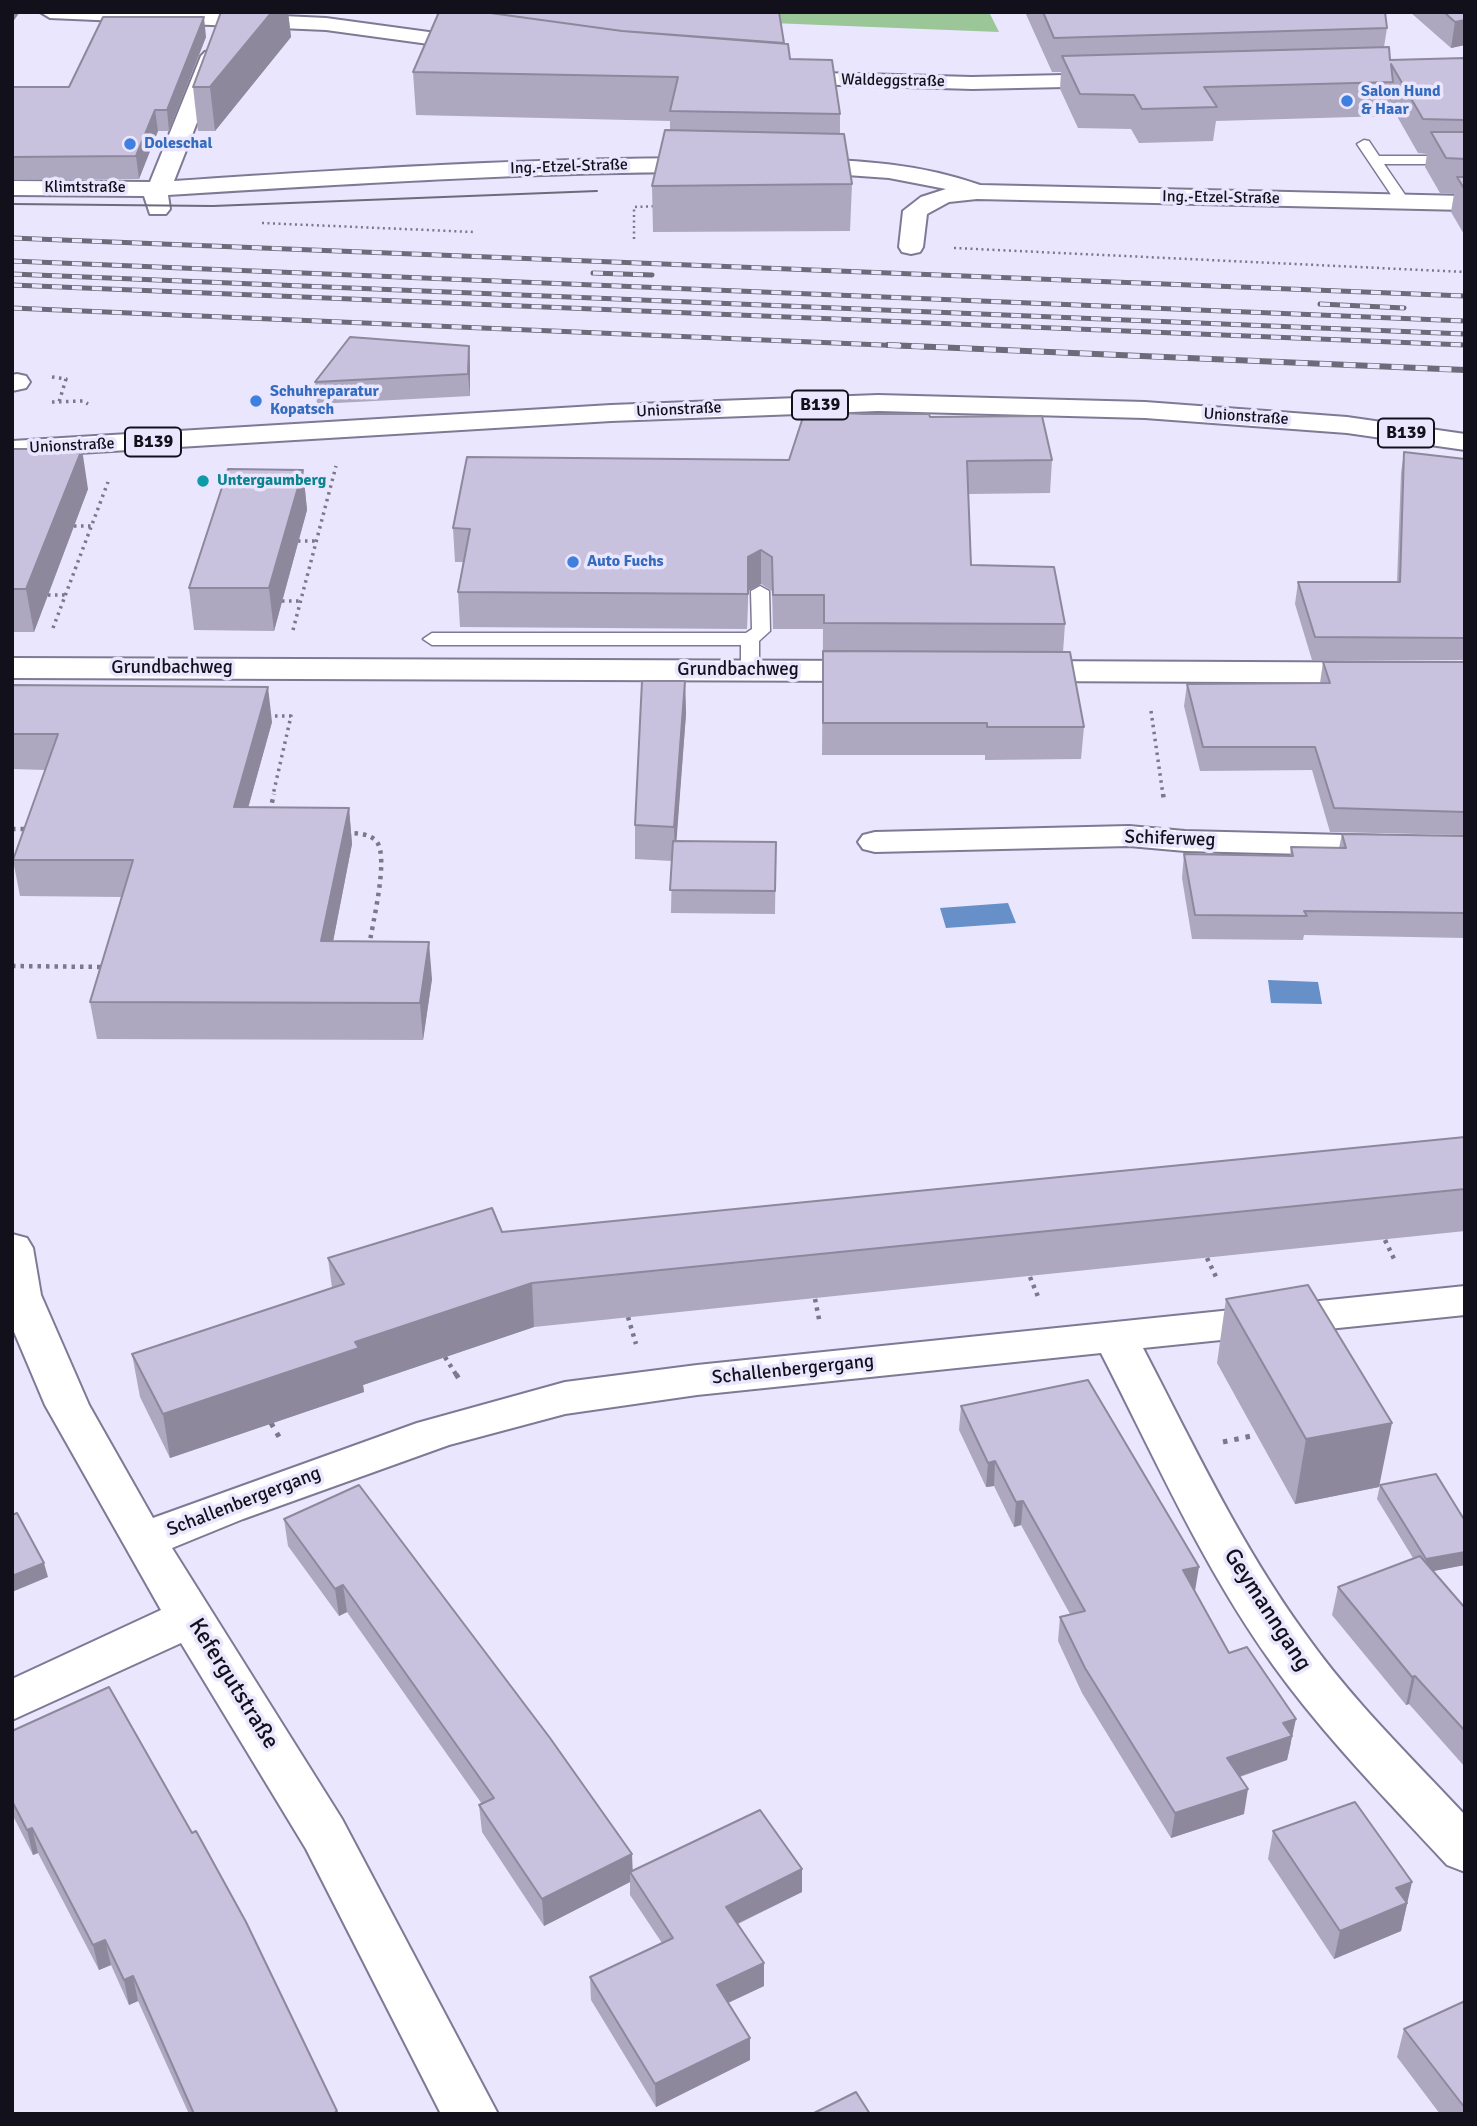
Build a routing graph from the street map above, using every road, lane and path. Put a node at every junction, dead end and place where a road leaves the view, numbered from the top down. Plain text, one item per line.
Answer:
1 (50, 12) edge
2 (184, 15) edge
3 (240, 20) junction
4 (495, 47) edge
5 (758, 76) edge
6 (1139, 79) edge
7 (1364, 144) dead end
8 (1375, 160) junction
9 (1465, 160) edge
10 (729, 165) edge
11 (782, 166) edge
12 (12, 188) edge
13 (977, 192) junction
14 (159, 200) junction
15 (1403, 202) junction
16 (1465, 203) edge
17 (662, 206) edge
18 (255, 222) dead end
19 (474, 232) dead end
20 (634, 239) dead end
21 (911, 247) joint
22 (1465, 272) edge
23 (1465, 424) edge
24 (1347, 425) junction
25 (1465, 442) edge
26 (12, 449) edge
27 (337, 462) dead end
28 (108, 480) dead end
29 (74, 526) dead end
30 (91, 526) junction
31 (298, 541) edge
32 (316, 541) junction
33 (760, 591) edge
34 (48, 595) dead end
35 (65, 595) junction
36 (282, 601) edge
37 (301, 601) junction
38 (53, 629) dead end
39 (432, 639) dead end
40 (290, 640) dead end
41 (750, 655) junction
42 (12, 668) edge
43 (903, 671) edge
44 (994, 671) edge
45 (1465, 673) edge
46 (1150, 706) dead end
47 (265, 716) edge
48 (268, 819) edge
49 (12, 829) edge
50 (39, 829) edge
51 (334, 833) edge
52 (1169, 840) junction
53 (875, 842) dead end
54 (1465, 848) edge
55 (367, 956) edge
56 (12, 966) edge
57 (107, 967) edge
58 (12, 1248) edge
59 (1465, 1300) edge
60 (1115, 1337) junction
61 (143, 1541) junction
62 (191, 1617) junction
63 (12, 1701) edge
64 (1465, 1850) edge
65 (470, 2114) edge

1 - 2 street
2 - 3 street
3 - 4 street
3 - 14 street
5 - 6 street, Waldeggstraße
7 - 8 lane
8 - 9 lane
8 - 15 lane
10 - 14 street, Ing.-Etzel-Straße
11 - 13 street, Ing.-Etzel-Straße
12 - 14 street, Klimtstraße
13 - 15 street, Ing.-Etzel-Straße
13 - 21 street, Ing.-Etzel-Straße
15 - 16 street, Ing.-Etzel-Straße
17 - 20 path
18 - 19 path
21 - 22 path
23 - 24 street, Unionstraße / B139
24 - 25 street, Unionstraße / B139
24 - 26 street, Unionstraße / B139
27 - 32 path
28 - 30 path
29 - 30 path
30 - 35 path
31 - 32 path
32 - 37 path
33 - 41 lane
34 - 35 path
35 - 38 path
36 - 37 path
37 - 40 path
39 - 41 lane
41 - 42 street, Grundbachweg
41 - 43 street, Grundbachweg
44 - 45 street
46 - 52 path
47 - 48 path
49 - 50 path
51 - 55 path
52 - 53 street, Schiferweg
52 - 54 street, Schiferweg
56 - 57 path
58 - 61 street, Kefergutstraße
59 - 60 street, Schallenbergergang
60 - 61 street, Schallenbergergang
60 - 64 street, Geymanngang
61 - 62 street, Kefergutstraße
62 - 63 street
62 - 65 street, Kefergutstraße

